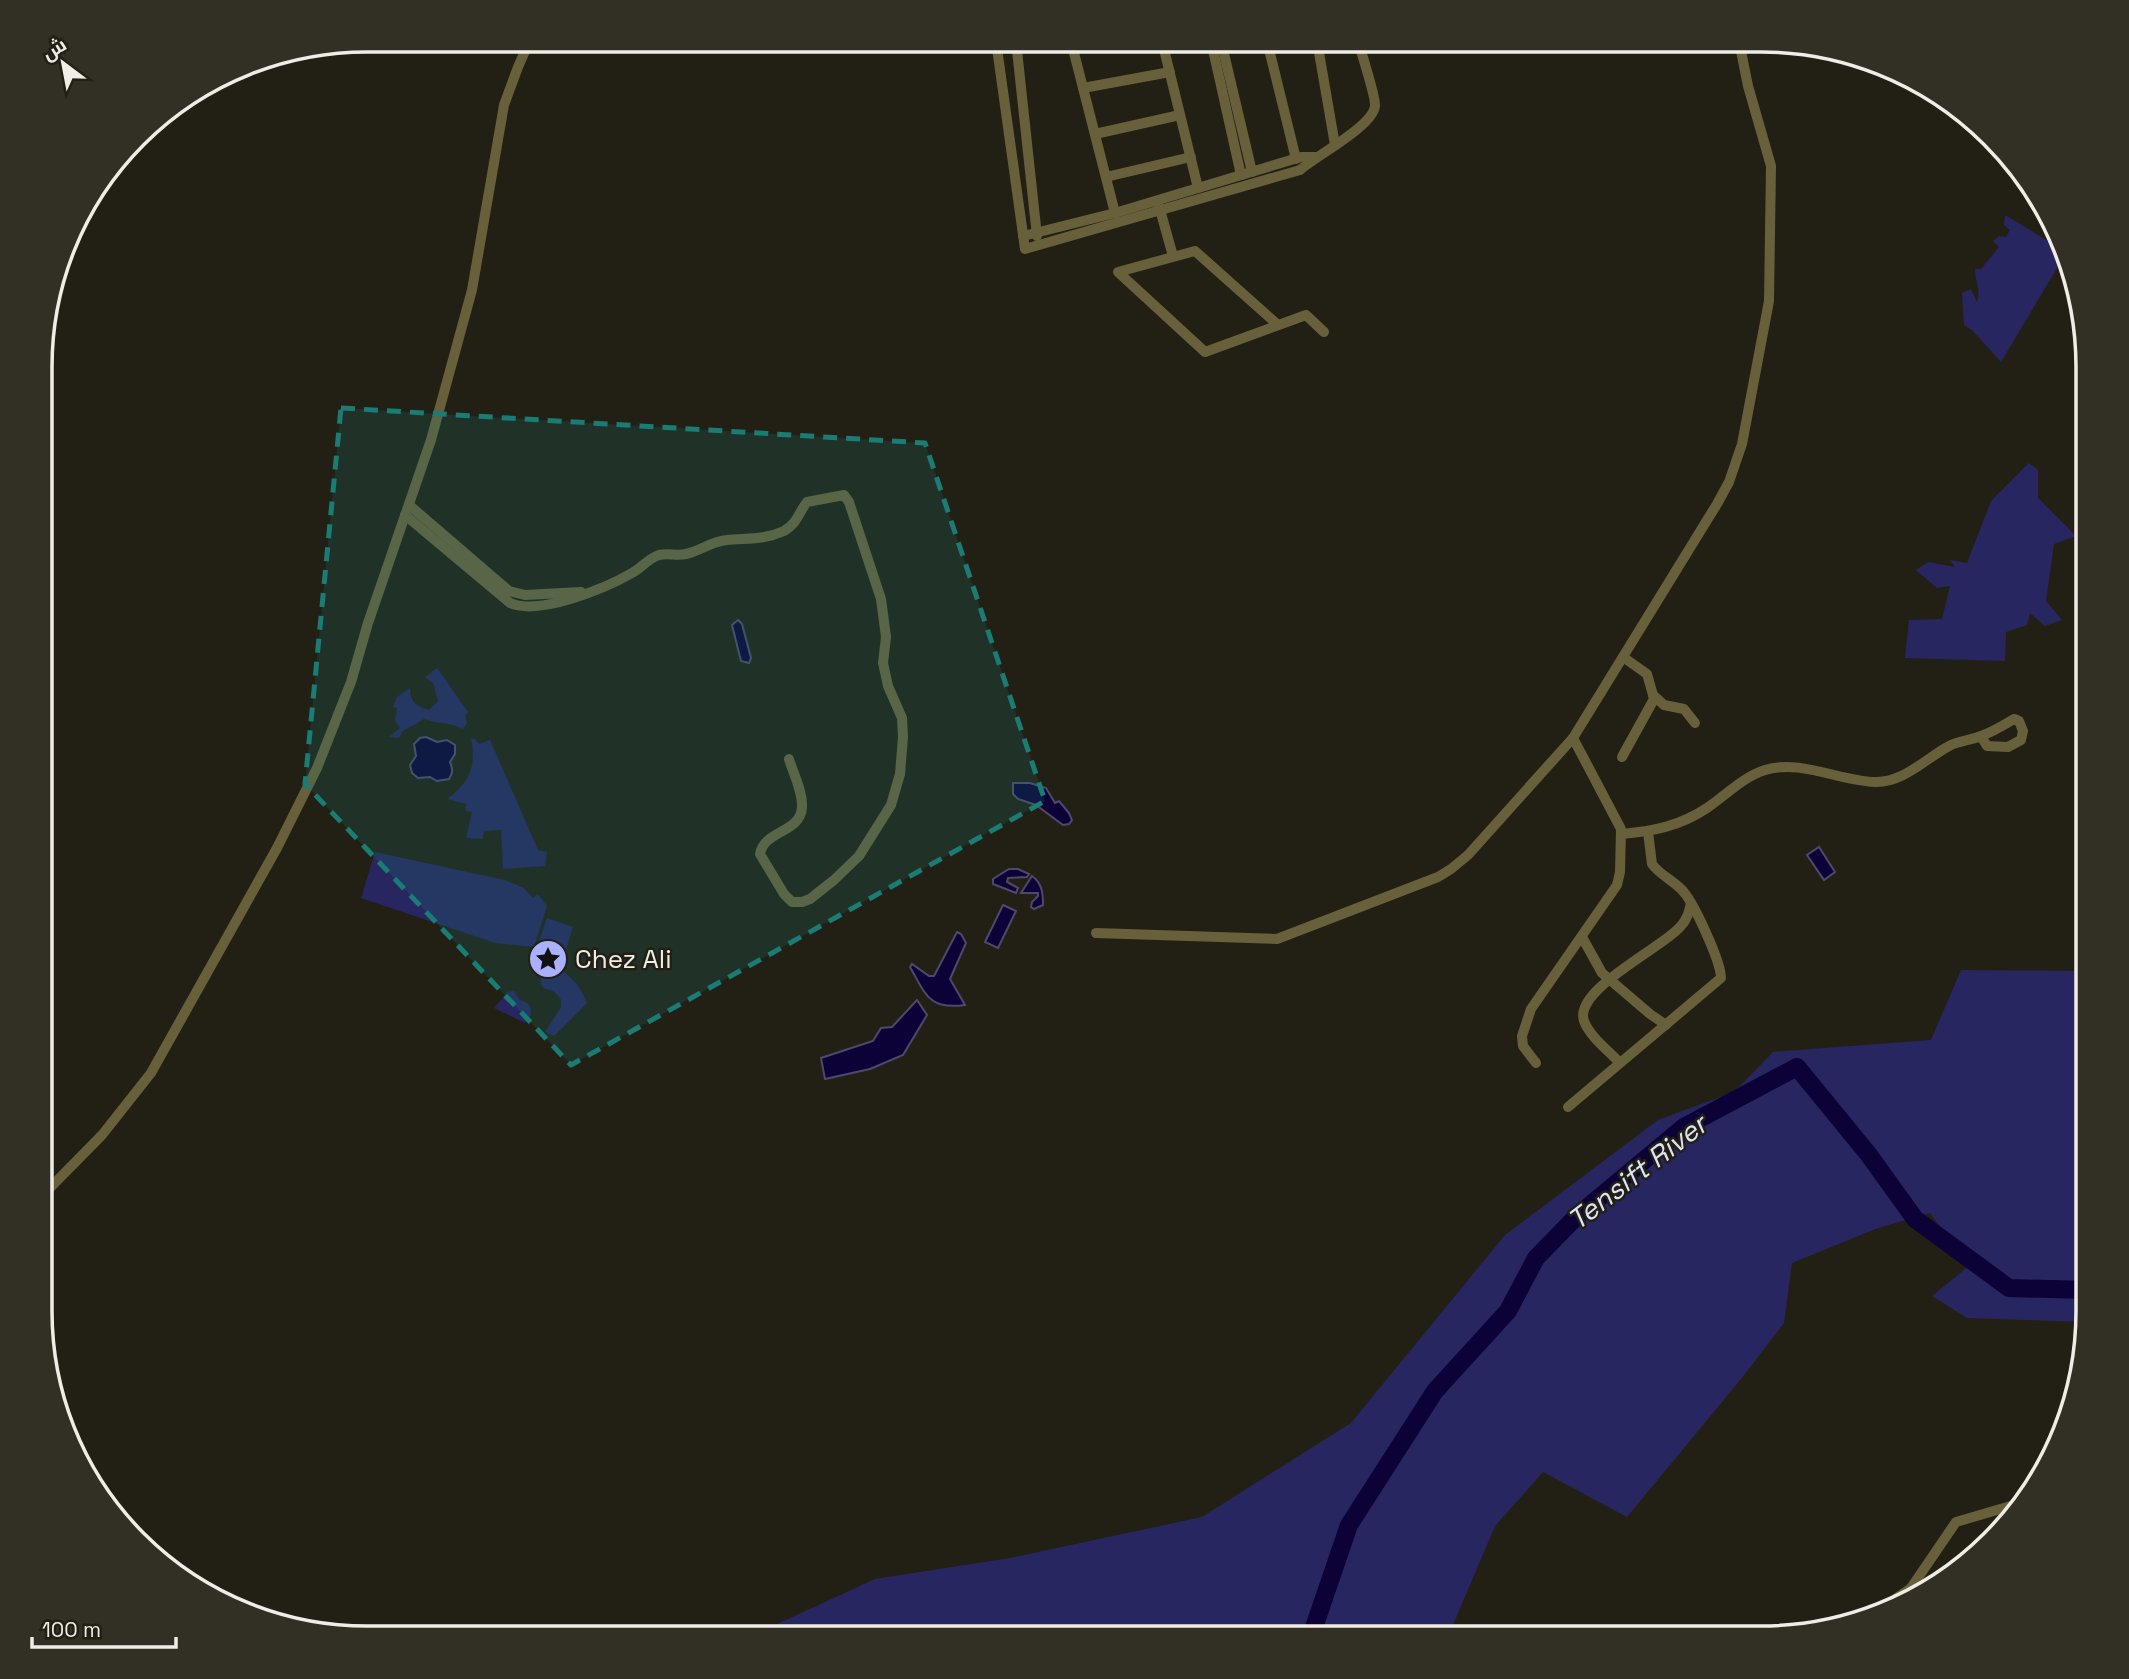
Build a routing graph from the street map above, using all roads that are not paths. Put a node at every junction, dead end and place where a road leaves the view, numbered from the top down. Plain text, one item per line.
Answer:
1 (525, 52) edge
2 (998, 52) edge
3 (1017, 52) edge
4 (1074, 52) edge
5 (1165, 52) edge
6 (1214, 52) edge
7 (1223, 52) edge
8 (1270, 52) edge
9 (1319, 52) edge
10 (1361, 52) edge
11 (1741, 52) edge
12 (1000, 68) junction
13 (1018, 68) junction
14 (1170, 72) junction
15 (1083, 88) junction
16 (1023, 110) junction
17 (1006, 112) junction
18 (1180, 115) junction
19 (1095, 134) junction
20 (1335, 145) junction
21 (1027, 151) junction
22 (1012, 153) junction
23 (1191, 157) junction
24 (1315, 157) junction
25 (1296, 159) junction
26 (1247, 173) junction
27 (1105, 177) junction
28 (1198, 188) junction
29 (1159, 205) junction
30 (1115, 213) junction
31 (1036, 233) junction
32 (1023, 236) junction
33 (1038, 246) junction
34 (1173, 256) junction
35 (1278, 325) junction
36 (1324, 332) dead end
37 (407, 510) junction
38 (1623, 657) junction
39 (1653, 695) junction
40 (1695, 723) dead end
41 (1981, 736) dead end
42 (1573, 738) junction
43 (1622, 757) dead end
44 (789, 759) dead end
45 (1648, 832) junction
46 (1622, 834) junction
47 (1691, 903) junction
48 (1096, 933) dead end
49 (1582, 937) junction
50 (1608, 979) junction
51 (1666, 1025) junction
52 (1619, 1062) junction
53 (1536, 1063) dead end
54 (1568, 1107) dead end
55 (52, 1186) edge
56 (2008, 1507) edge
57 (1916, 1586) edge

1 - 37 street
2 - 12 street
3 - 13 street
4 - 15 street
5 - 14 street
6 - 26 street
7 - 26 street
8 - 25 street
9 - 20 street
10 - 20 street
11 - 38 street
12 - 13 street
12 - 17 street
13 - 16 street
14 - 15 street
14 - 18 street
15 - 19 street
16 - 17 street
16 - 21 street
17 - 22 street
18 - 19 street
18 - 23 street
19 - 27 street
20 - 24 street
21 - 22 street
21 - 31 street
22 - 32 street
23 - 27 street
23 - 28 street
24 - 25 street
24 - 29 street
25 - 26 street
26 - 28 street
27 - 30 street
28 - 29 street
29 - 30 street
29 - 33 street
29 - 34 street
30 - 31 street
31 - 32 street
31 - 33 street
32 - 33 street
34 - 35 street
34 - 35 street
35 - 36 street
37 - 44 street
37 - 55 street
38 - 39 street
38 - 42 street
39 - 40 street
39 - 43 street
41 - 45 street
42 - 46 street
42 - 48 street
45 - 46 street
45 - 47 street
46 - 49 street
47 - 50 street
47 - 51 street
49 - 50 street
49 - 53 street
50 - 51 street
50 - 52 street
51 - 52 street
52 - 54 street
56 - 57 street

